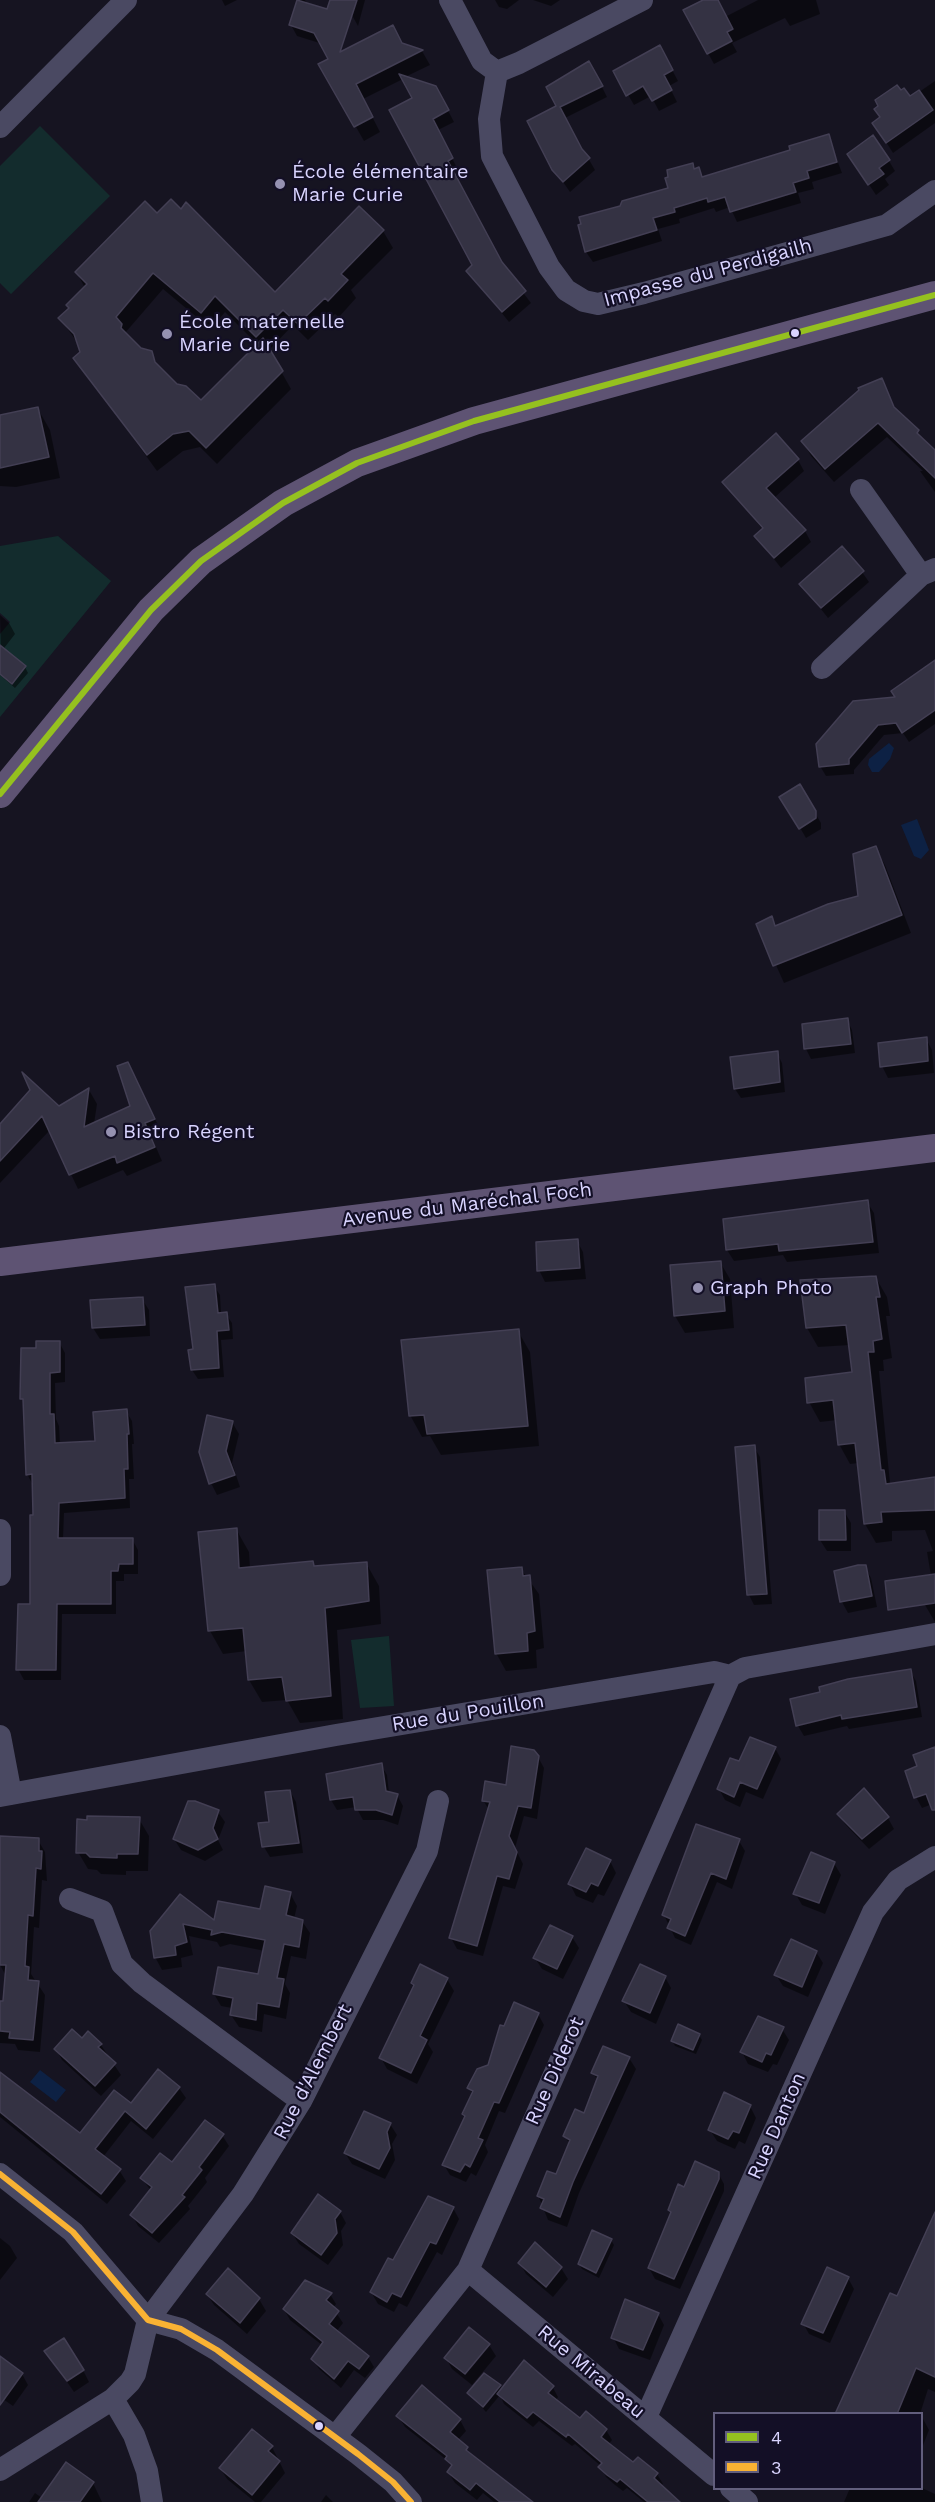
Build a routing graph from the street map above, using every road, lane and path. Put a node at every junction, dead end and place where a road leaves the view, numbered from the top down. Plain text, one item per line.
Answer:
1 (126, 0) edge
2 (450, 0) edge
3 (642, 0) edge
4 (497, 72) junction
5 (0, 127) edge
6 (935, 192) edge
7 (935, 295) edge
8 (861, 490) dead end
9 (928, 572) edge
10 (822, 668) dead end
11 (0, 794) edge
12 (935, 1148) edge
13 (0, 1262) edge
14 (0, 1530) edge
15 (0, 1575) edge
16 (935, 1634) edge
17 (730, 1676) junction
18 (0, 1736) edge
19 (6, 1795) edge
20 (438, 1801) dead end
21 (935, 1857) edge
22 (70, 1899) dead end
23 (301, 2101) junction
24 (0, 2174) edge
25 (468, 2270) junction
26 (148, 2320) junction
27 (113, 2399) junction
28 (646, 2417) junction
29 (335, 2437) junction
30 (0, 2470) edge
31 (713, 2474) edge
32 (733, 2490) edge
33 (152, 2502) edge
34 (411, 2502) edge
35 (747, 2502) edge

1 - 5 street
2 - 4 street
3 - 4 street
4 - 6 street, Impasse du Perdigailh
7 - 11 main road
8 - 9 street
9 - 10 street
12 - 13 main road, Avenue du Maréchal Foch
14 - 15 street
16 - 17 street, Rue du Pouillon
17 - 19 street, Rue du Pouillon
17 - 25 street, Rue Diderot
18 - 19 street
20 - 23 street, Rue d'Alembert
21 - 28 street, Rue Danton
22 - 23 street
23 - 26 street, Rue d'Alembert
24 - 26 street
25 - 28 street, Rue Mirabeau
25 - 29 street, Rue Diderot
26 - 27 street
26 - 29 street
27 - 30 street
27 - 33 street
28 - 31 street, Rue Mirabeau
29 - 34 street
32 - 35 street

